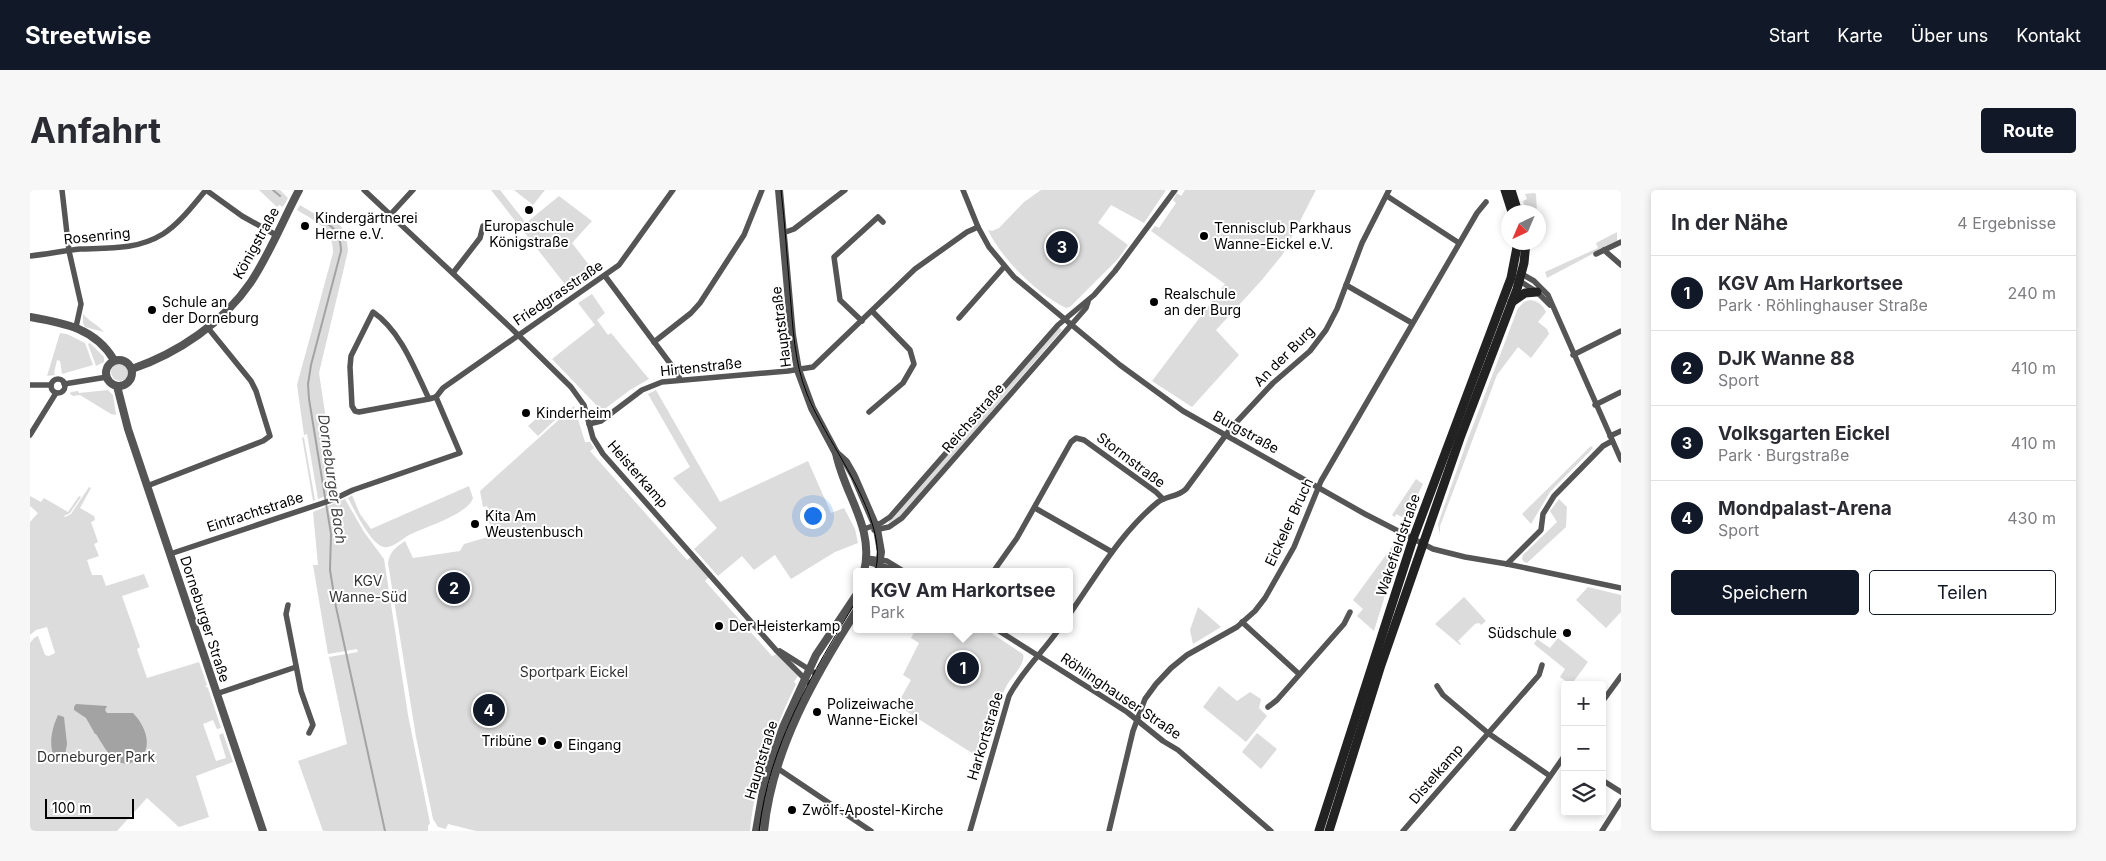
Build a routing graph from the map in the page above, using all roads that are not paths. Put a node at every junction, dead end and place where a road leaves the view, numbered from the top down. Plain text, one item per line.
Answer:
1 (62, 190) edge
2 (299, 190) edge
3 (364, 190) edge
4 (413, 190) edge
5 (673, 190) edge
6 (762, 190) edge
7 (779, 190) edge
8 (845, 190) edge
9 (963, 190) edge
10 (1175, 190) edge
11 (1505, 190) edge
12 (1511, 190) edge
13 (1388, 193) edge
14 (1486, 202) dead end
15 (1510, 205) edge
16 (1516, 205) edge
17 (390, 215) junction
18 (883, 222) dead end
19 (482, 226) dead end
20 (978, 227) junction
21 (783, 232) junction
22 (276, 235) junction
23 (1621, 242) edge
24 (1459, 243) junction
25 (1518, 250) edge
26 (1524, 250) edge
27 (1604, 250) junction
28 (69, 251) junction
29 (1596, 254) dead end
30 (30, 256) edge
31 (1621, 265) edge
32 (1004, 266) junction
33 (453, 273) junction
34 (605, 276) junction
35 (1516, 276) junction
36 (1346, 285) junction
37 (1537, 292) junction
38 (1088, 302) junction
39 (1512, 303) junction
40 (1553, 308) junction
41 (872, 311) junction
42 (30, 317) edge
43 (959, 318) dead end
44 (1066, 319) junction
45 (862, 321) junction
46 (1412, 323) junction
47 (1072, 324) junction
48 (76, 327) junction
49 (208, 328) junction
50 (1621, 331) edge
51 (519, 335) junction
52 (654, 342) junction
53 (1573, 355) junction
54 (114, 360) junction
55 (132, 369) junction
56 (798, 370) junction
57 (107, 377) junction
58 (680, 380) junction
59 (30, 384) edge
60 (51, 384) junction
61 (64, 384) junction
62 (120, 385) junction
63 (1621, 392) edge
64 (56, 393) junction
65 (436, 396) junction
66 (429, 399) junction
67 (1595, 404) junction
68 (869, 412) dead end
69 (589, 424) junction
70 (1621, 431) edge
71 (30, 435) edge
72 (1225, 435) junction
73 (1611, 439) junction
74 (836, 453) junction
75 (1621, 460) edge
76 (147, 486) junction
77 (1319, 487) junction
78 (1163, 499) junction
79 (1035, 508) junction
80 (877, 527) junction
81 (865, 530) junction
82 (1413, 539) junction
83 (1424, 544) junction
84 (1112, 552) junction
85 (170, 554) junction
86 (867, 560) junction
87 (1507, 564) junction
88 (880, 566) edge
89 (865, 568) edge
90 (996, 568) edge
91 (1621, 588) edge
92 (853, 600) edge
93 (288, 606) dead end
94 (1073, 609) edge
95 (1350, 612) dead end
96 (853, 617) edge
97 (1242, 622) junction
98 (1002, 633) edge
99 (1056, 633) edge
100 (773, 645) junction
101 (1039, 657) junction
102 (1542, 665) dead end
103 (296, 667) junction
104 (809, 670) junction
105 (1299, 674) junction
106 (818, 676) junction
107 (1621, 676) edge
108 (805, 679) junction
109 (812, 686) junction
110 (1437, 686) dead end
111 (216, 694) junction
112 (1606, 697) edge
113 (1268, 707) dead end
114 (1136, 720) junction
115 (309, 733) dead end
116 (1488, 733) junction
117 (1561, 761) edge
118 (777, 768) junction
119 (1550, 776) junction
120 (1606, 783) edge
121 (1621, 792) edge
122 (1621, 801) edge
123 (262, 831) edge
124 (756, 831) edge
125 (764, 831) edge
126 (871, 831) edge
127 (970, 831) edge
128 (1109, 831) edge
129 (1271, 831) edge
130 (1319, 831) edge
131 (1329, 831) edge
132 (1403, 831) edge
133 (1512, 831) edge
134 (1602, 831) edge

1 - 28 street
2 - 22 street, Königstraße
3 - 17 street, Heisterkamp
4 - 17 street
5 - 34 street, Friedgrasstraße
6 - 52 street
7 - 21 street, Hauptstraße
8 - 21 street
9 - 20 street, Burgstraße
10 - 38 street, Reichsstraße
11 - 15 main road
12 - 16 main road
13 - 24 street
13 - 36 street, An der Burg
14 - 24 street, Eickeler Bruch
17 - 33 street, Heisterkamp
18 - 45 street
19 - 33 street
20 - 32 street, Burgstraße
20 - 41 street, Hirtenstraße
21 - 56 street, Hauptstraße
22 - 28 street, Rosenring
22 - 49 street, Königstraße
23 - 27 street
24 - 46 street, Eickeler Bruch
25 - 35 main road
26 - 35 main road
27 - 29 street
27 - 31 street
28 - 30 street, Rosenring
28 - 48 street
32 - 43 street
32 - 44 street, Burgstraße
33 - 51 street, Heisterkamp
34 - 51 street, Friedgrasstraße
34 - 52 street
35 - 37 street
35 - 39 main road, Wakefieldstraße
35 - 40 street
35 - 82 main road, Wakefieldstraße
36 - 46 street
36 - 72 street, An der Burg
37 - 39 main road
37 - 40 street
38 - 44 street, Reichsstraße
38 - 47 street, Reichsstraße
39 - 83 main road, Wakefieldstraße
40 - 53 street
41 - 45 street, Hirtenstraße
41 - 68 street
42 - 48 street
44 - 47 street, Burgstraße
44 - 80 street, Reichsstraße
45 - 56 street, Hirtenstraße
46 - 77 street, Eickeler Bruch
47 - 72 street, Burgstraße
47 - 80 street, Reichsstraße
48 - 54 street
49 - 55 street, Königstraße
49 - 76 street
50 - 53 street
51 - 65 street, Friedgrasstraße
51 - 69 street, Heisterkamp
52 - 58 street
53 - 67 street
54 - 55 street
54 - 57 street
55 - 62 street
56 - 58 street, Hirtenstraße
56 - 74 street, Hauptstraße
57 - 61 street
57 - 62 street
58 - 69 street, Hirtenstraße
59 - 60 street
60 - 61 street
60 - 64 street
61 - 64 street
62 - 76 street, Dorneburger Straße
63 - 67 street
64 - 71 street
65 - 66 street, Friedgrasstraße
65 - 85 street, Eintrachtstraße
66 - 66 street, Friedgrasstraße
67 - 73 street
69 - 100 street, Heisterkamp
70 - 73 street
72 - 77 street, Burgstraße
72 - 78 street, An der Burg
73 - 75 street
73 - 87 street
74 - 80 street, Hauptstraße
74 - 81 street, Hauptstraße
76 - 85 street, Dorneburger Straße
77 - 82 street, Burgstraße
77 - 97 street, Eickeler Bruch
78 - 79 street, Stormstraße
78 - 84 street, An der Burg
79 - 84 street
79 - 90 street, Stormstraße
80 - 81 street, Reichsstraße
80 - 88 street, Hauptstraße
81 - 86 street, Hauptstraße
82 - 83 street, Burgstraße
82 - 130 main road, Wakefieldstraße
83 - 87 street, Burgstraße
83 - 131 main road, Wakefieldstraße
84 - 94 street, An der Burg
85 - 111 street, Dorneburger Straße
86 - 88 street
86 - 89 street, Hauptstraße
87 - 91 street, Burgstraße
92 - 104 street, Hauptstraße
93 - 103 street
95 - 105 street
96 - 106 street, Hauptstraße
97 - 105 street
97 - 114 street, Eickeler Bruch
98 - 101 street, Röhlinghauser Straße
99 - 101 street, Harkortstraße
100 - 104 street, Heisterkamp
100 - 108 street, Heisterkamp
101 - 114 street, Röhlinghauser Straße
101 - 127 street, Harkortstraße
102 - 116 street, Distelkamp
103 - 111 street
103 - 115 street
104 - 106 street, Heisterkamp
104 - 108 street, Hauptstraße
105 - 113 street
106 - 109 street, Hauptstraße
107 - 112 street
108 - 109 street, Heisterkamp
108 - 124 street, Hauptstraße
109 - 118 street, Hauptstraße
110 - 116 street
111 - 123 street, Dorneburger Straße
114 - 128 street, Eickeler Bruch
114 - 129 street, Röhlinghauser Straße
116 - 119 street
116 - 132 street, Distelkamp
117 - 119 street
118 - 125 street, Hauptstraße
118 - 126 street
119 - 133 street
120 - 121 street
122 - 134 street

